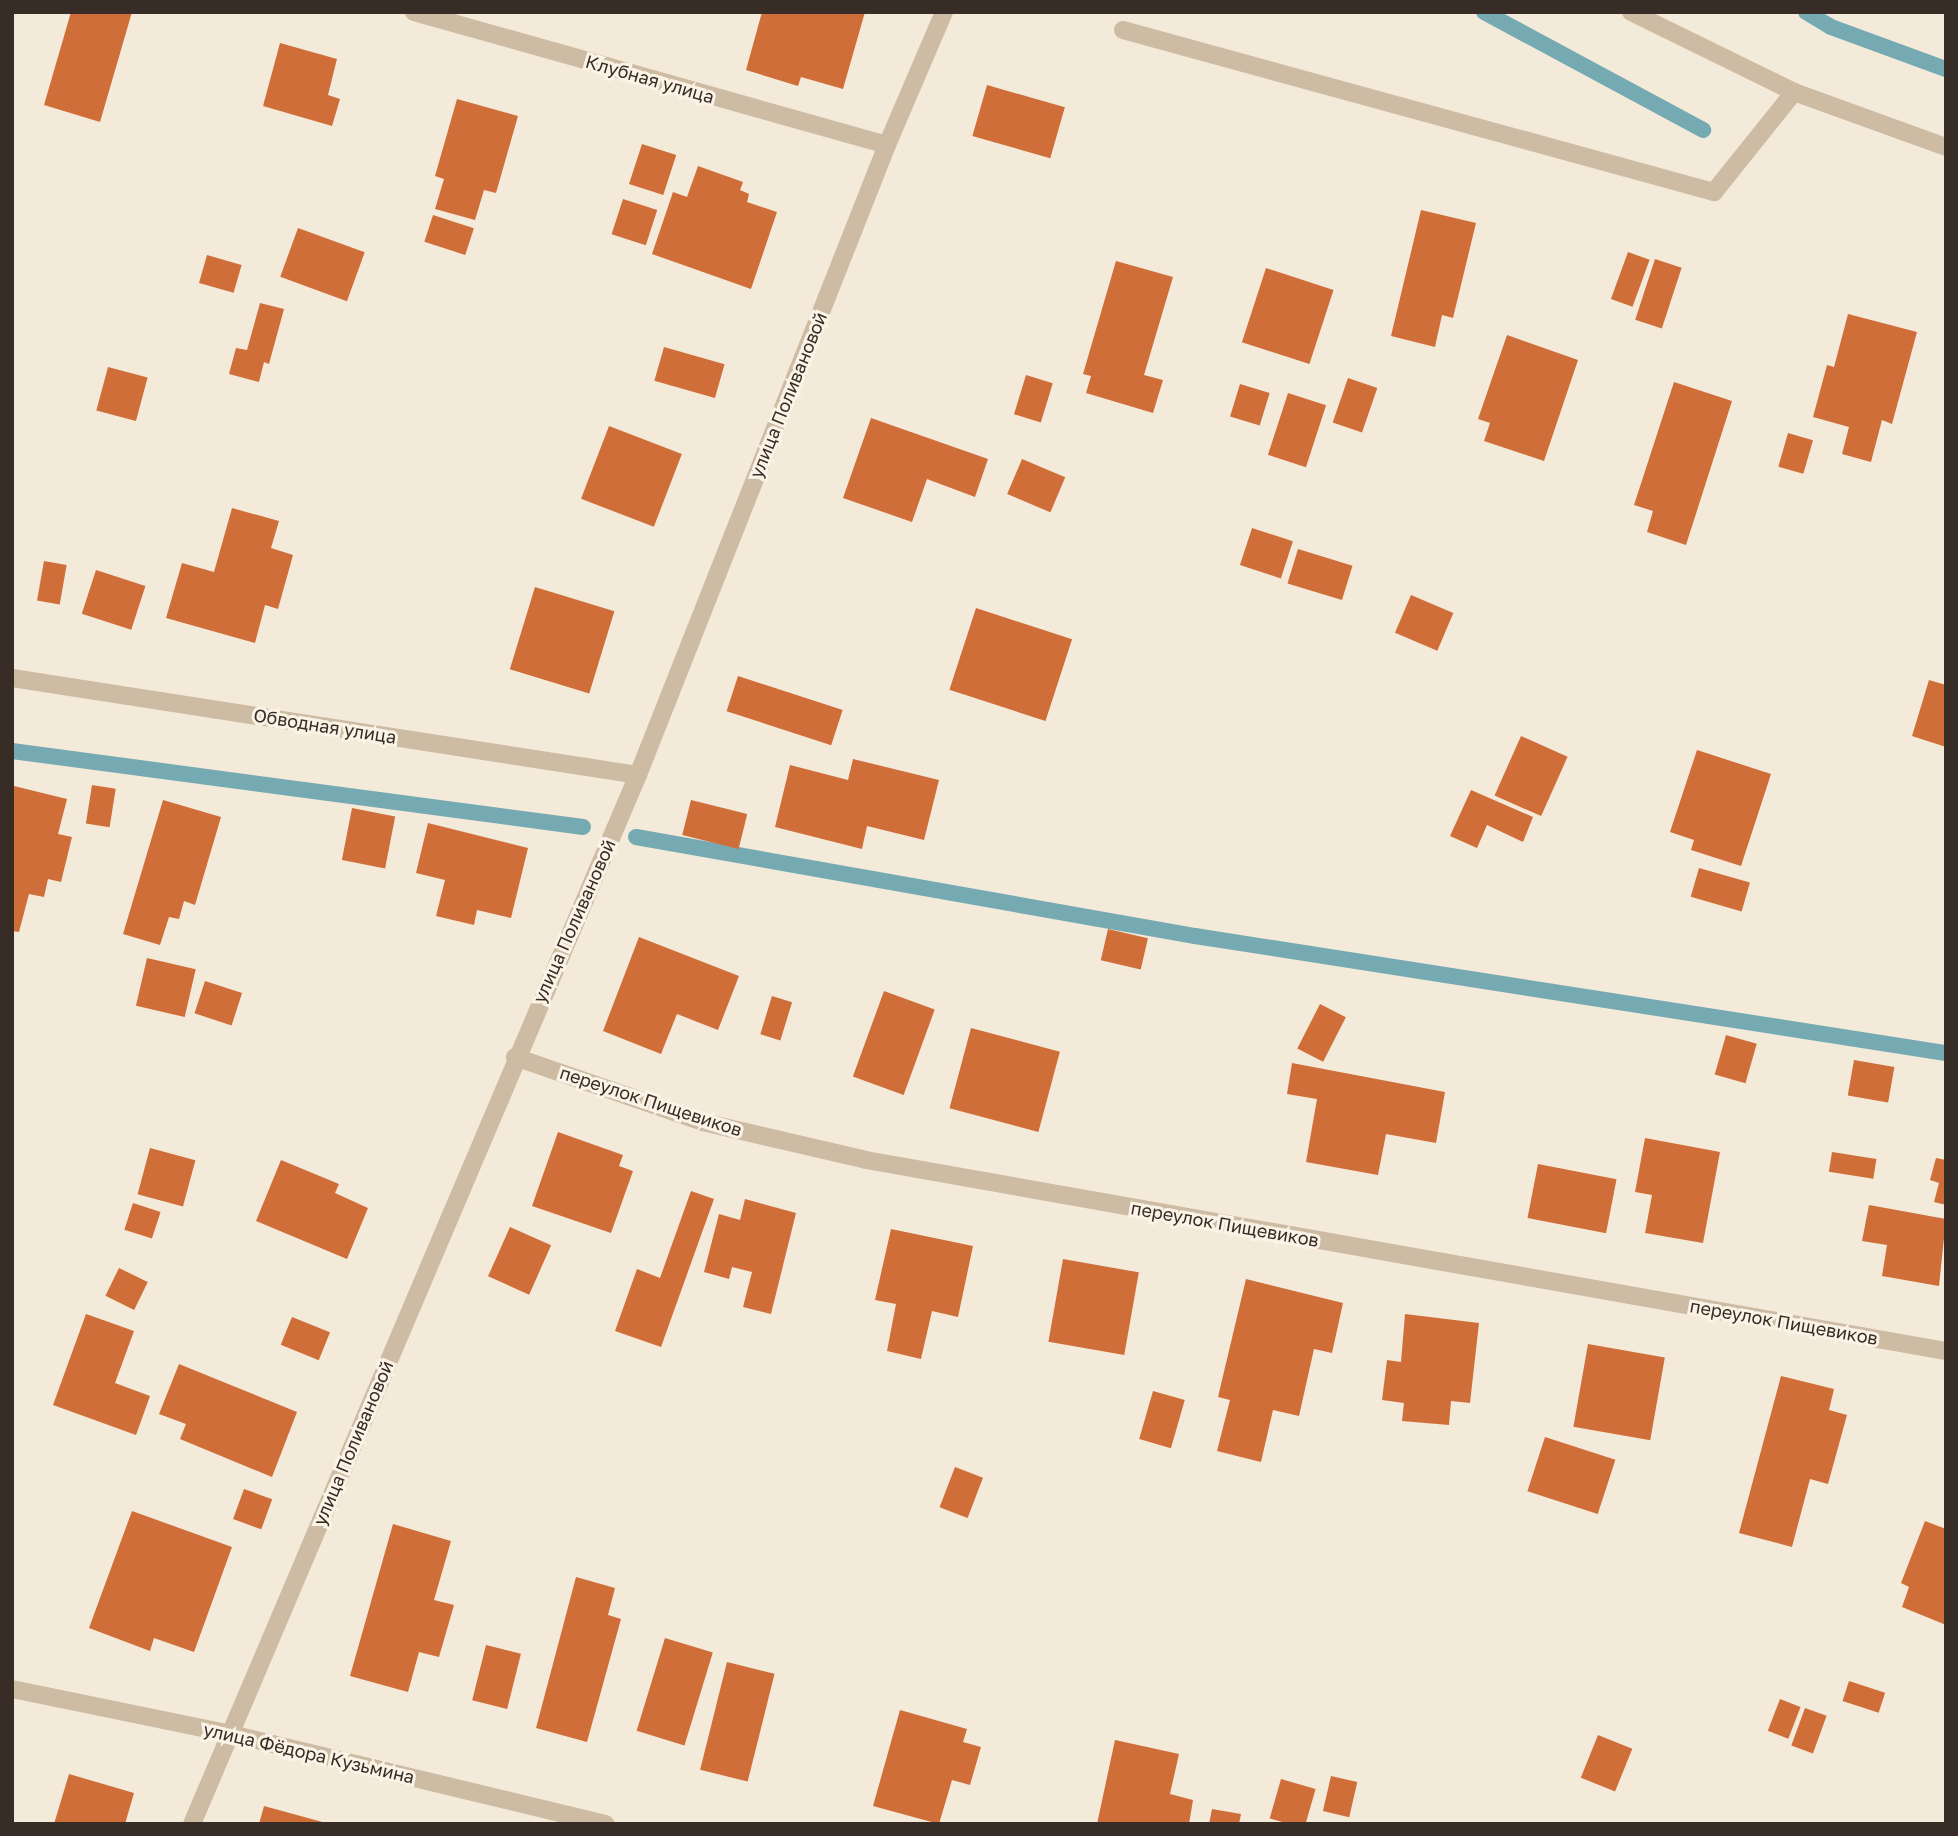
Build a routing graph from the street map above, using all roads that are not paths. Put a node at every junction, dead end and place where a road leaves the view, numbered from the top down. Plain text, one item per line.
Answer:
1 (414, 12) edge
2 (944, 12) edge
3 (1630, 12) edge
4 (1123, 30) dead end
5 (1794, 92) junction
6 (887, 145) junction
7 (1946, 146) edge
8 (12, 678) edge
9 (638, 775) junction
10 (515, 1057) junction
11 (1946, 1351) edge
12 (12, 1689) edge
13 (231, 1734) junction
14 (192, 1824) edge
15 (605, 1824) edge

1 - 6 street, Клубная улица
2 - 6 street, улица Поливановой
3 - 5 street
4 - 5 street
5 - 7 street
6 - 9 street, улица Поливановой
8 - 9 street, Обводная улица
9 - 10 street, улица Поливановой
10 - 11 street, переулок Пищевиков
10 - 13 street, улица Поливановой
12 - 13 street, улица Фёдора Кузьмина
13 - 14 street, улица Поливановой
13 - 15 street, улица Фёдора Кузьмина

